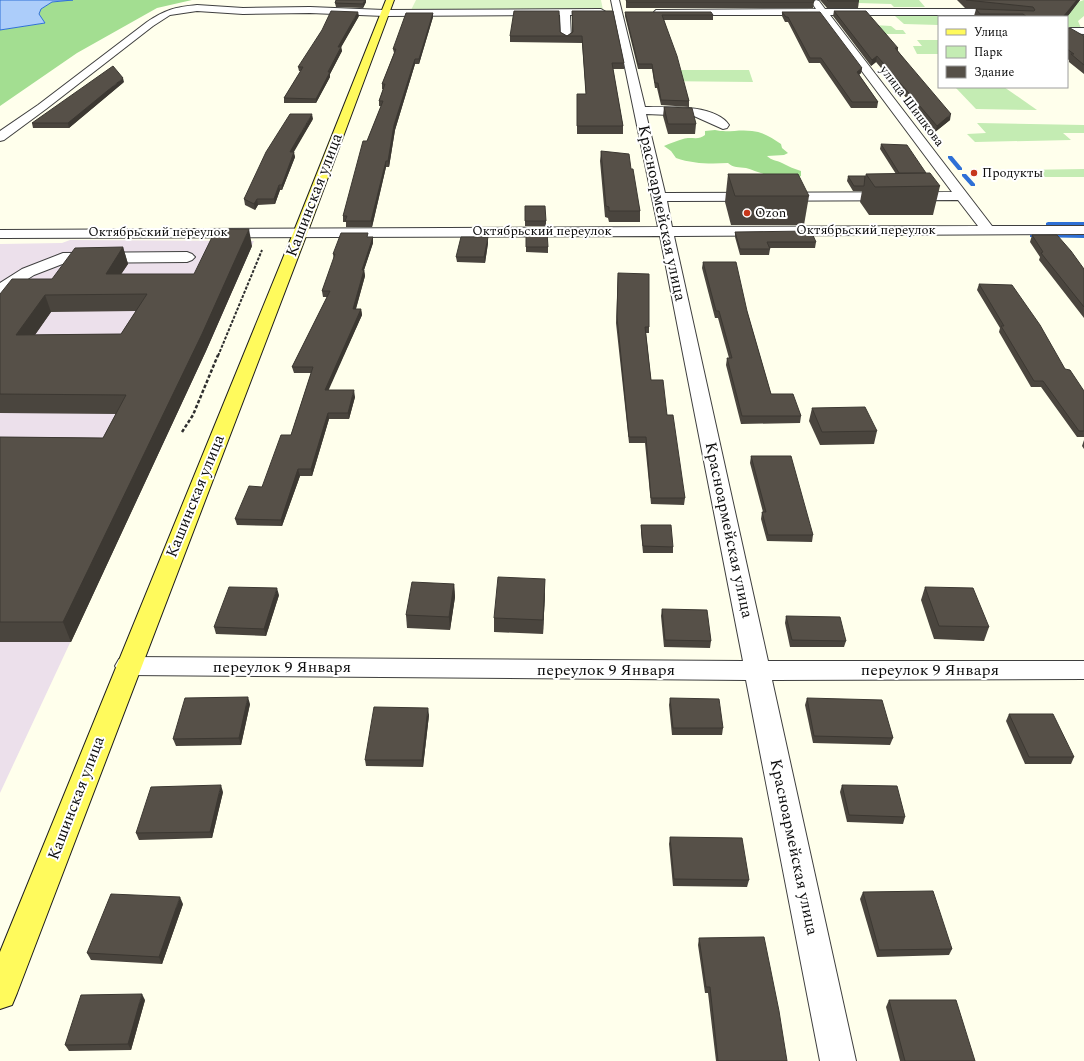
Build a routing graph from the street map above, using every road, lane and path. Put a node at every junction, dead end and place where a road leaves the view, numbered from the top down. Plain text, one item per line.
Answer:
1 (390, 0) edge
2 (814, 0) edge
3 (619, 8) edge
4 (822, 11) junction
5 (565, 12) junction
6 (649, 12) edge
7 (384, 13) junction
8 (1024, 16) edge
9 (1069, 30) edge
10 (1084, 31) edge
11 (566, 38) edge
12 (1084, 40) edge
13 (640, 110) junction
14 (723, 125) dead end
15 (0, 137) edge
16 (963, 196) junction
17 (659, 197) junction
18 (666, 230) junction
19 (988, 230) junction
20 (1084, 230) edge
21 (270, 232) junction
22 (300, 232) junction
23 (0, 234) edge
24 (187, 257) dead end
25 (0, 290) edge
26 (182, 432) dead end
27 (128, 666) junction
28 (1084, 670) edge
29 (758, 671) junction
30 (0, 993) edge
31 (838, 1061) edge

1 - 7 main road, Кашинская улица
2 - 4 street, улица Шишкова
3 - 5 street
3 - 13 street, Красноармейская улица
4 - 6 street
4 - 8 street
4 - 16 street, улица Шишкова
5 - 7 street
5 - 11 street
7 - 15 street
7 - 22 main road, Кашинская улица
9 - 10 street
9 - 12 street
13 - 14 street
13 - 17 street, Красноармейская улица
16 - 17 street
16 - 19 street, улица Шишкова
17 - 18 street, Красноармейская улица
18 - 19 street, Октябрьский переулок
18 - 22 street, Октябрьский переулок
18 - 29 street, Красноармейская улица
19 - 20 street, Октябрьский переулок
21 - 22 street, Октябрьский переулок
21 - 23 street, Октябрьский переулок
21 - 26 path
22 - 27 main road, Кашинская улица
24 - 25 street
27 - 29 street, переулок 9 Января
27 - 30 main road, Кашинская улица
28 - 29 street, переулок 9 Января
29 - 31 street, Красноармейская улица

